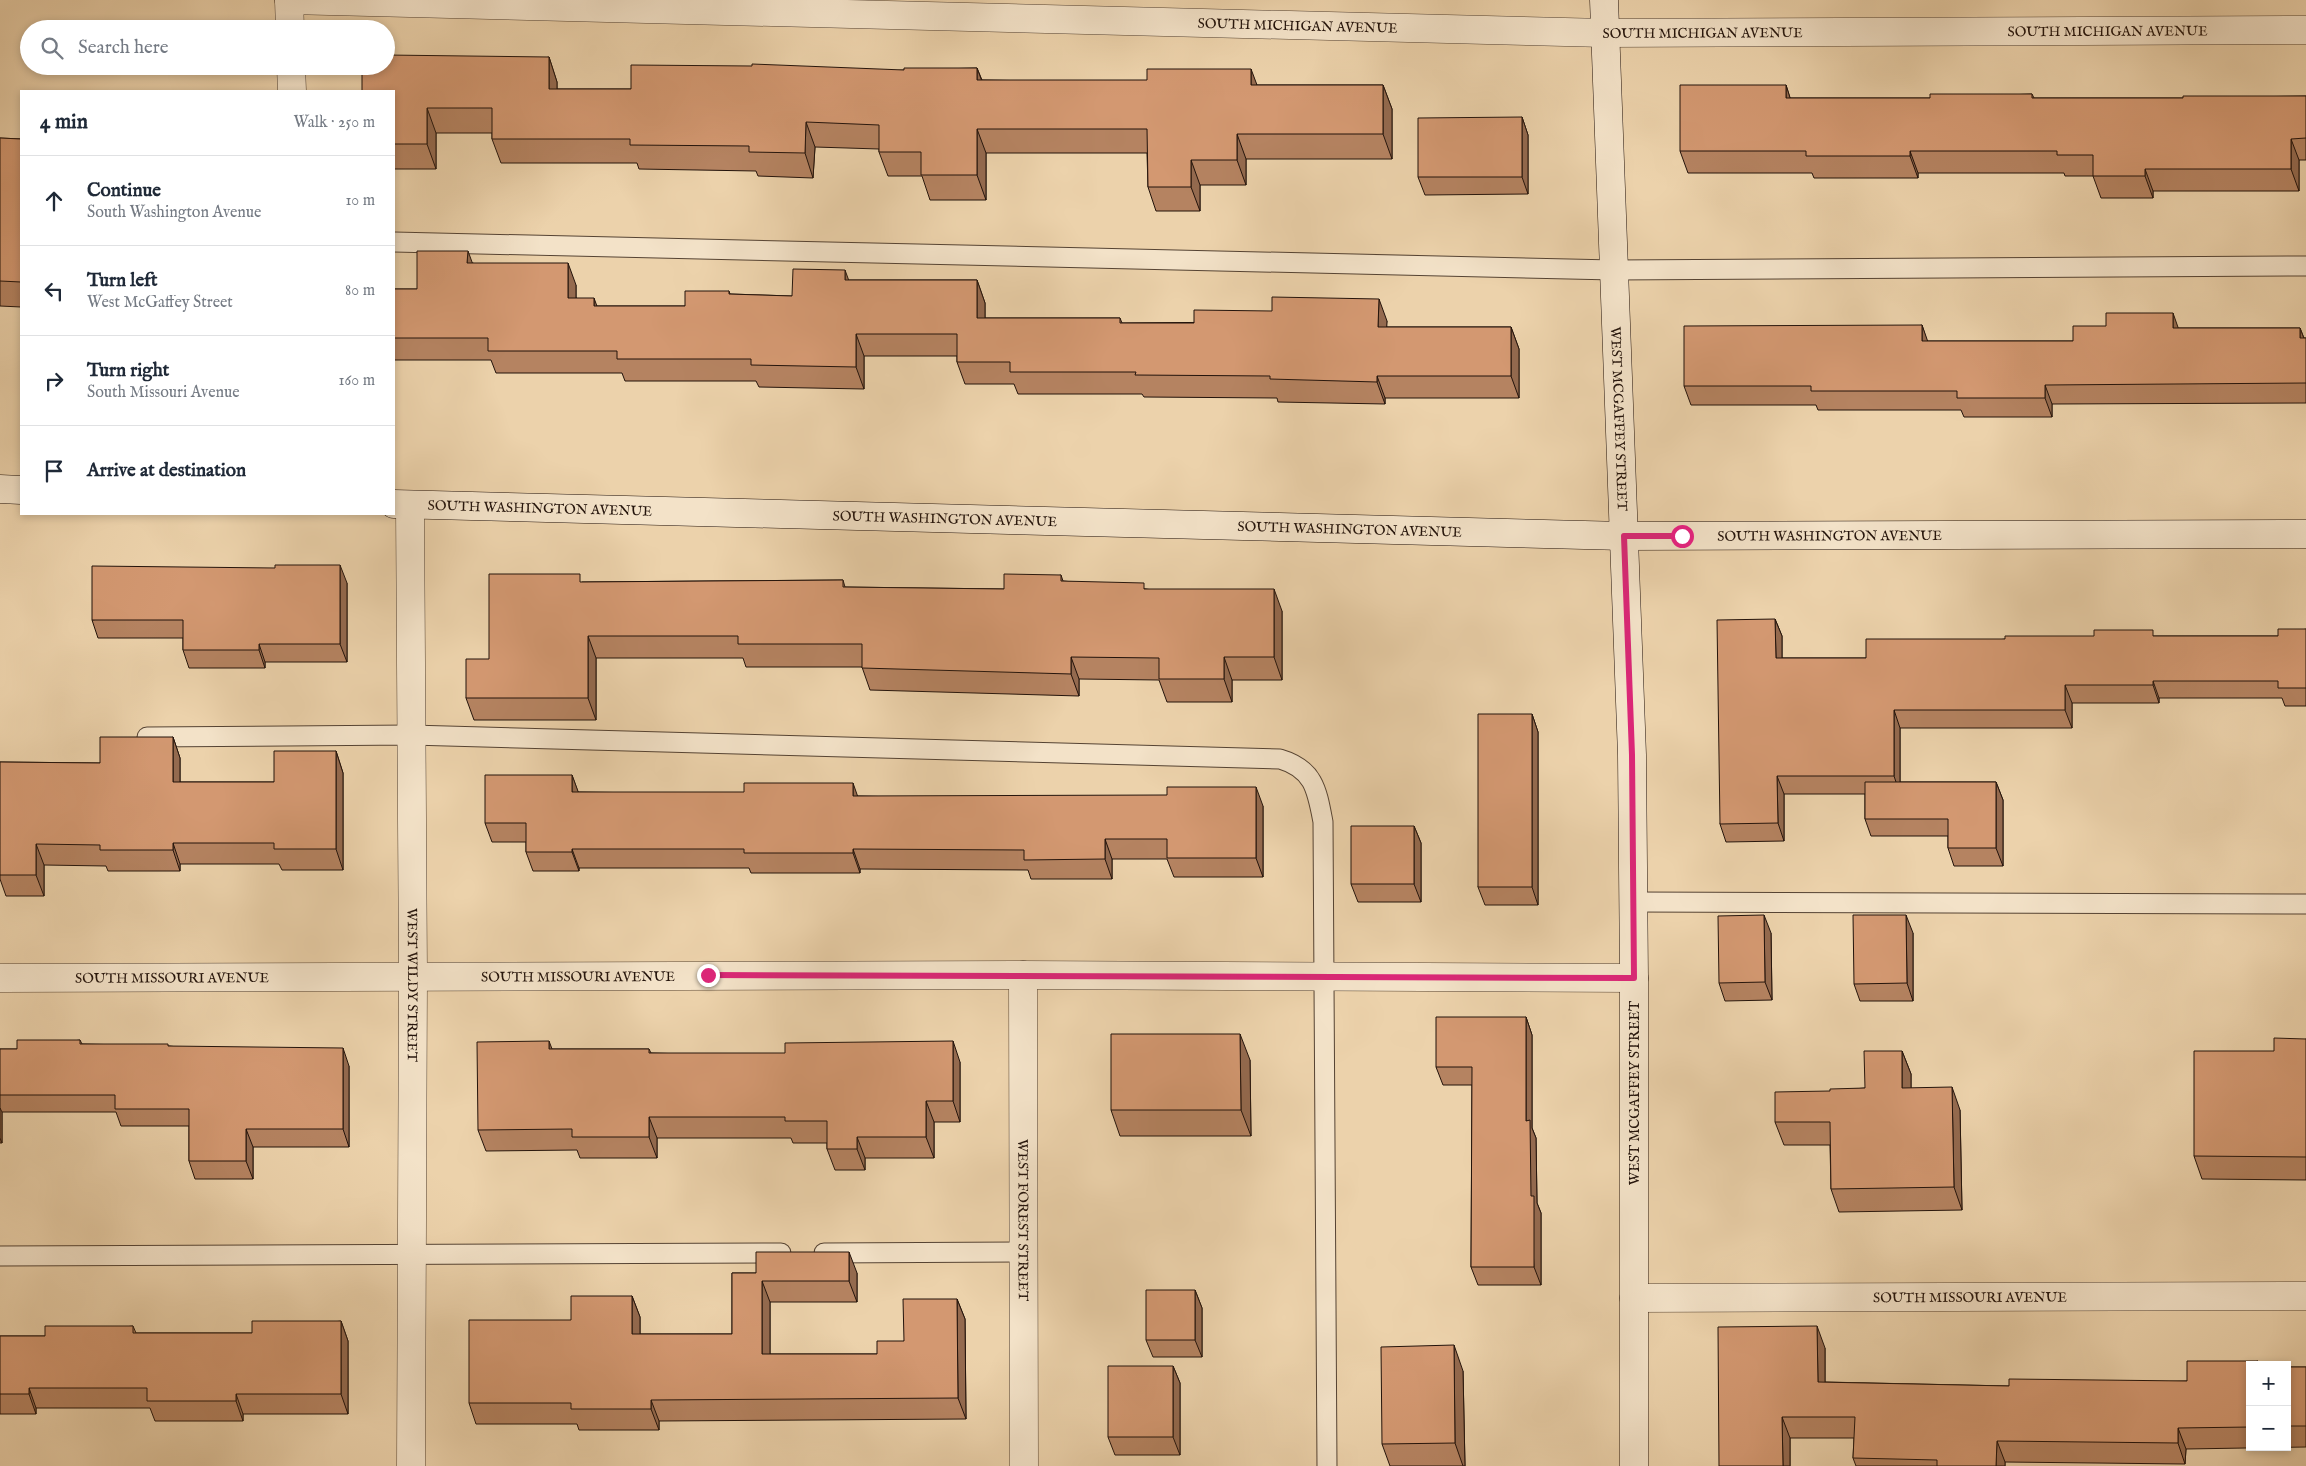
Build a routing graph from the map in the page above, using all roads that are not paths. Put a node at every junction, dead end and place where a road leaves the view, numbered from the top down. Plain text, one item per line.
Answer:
1 (289, 0) edge
2 (1604, 0) edge
3 (290, 20) edge
4 (2306, 30) edge
5 (1604, 33) junction
6 (291, 75) edge
7 (292, 90) edge
8 (395, 242) edge
9 (2306, 266) edge
10 (1614, 270) junction
11 (0, 489) edge
12 (20, 490) edge
13 (402, 505) edge
14 (2306, 534) edge
15 (1624, 536) junction
16 (411, 735) junction
17 (126, 737) edge
18 (1634, 902) junction
19 (2306, 904) edge
20 (1023, 975) junction
21 (413, 976) junction
22 (1325, 976) junction
23 (0, 978) edge
24 (1634, 978) junction
25 (1024, 1252) junction
26 (412, 1254) junction
27 (0, 1256) edge
28 (2306, 1296) edge
29 (1634, 1298) junction
30 (411, 1466) edge
31 (1024, 1466) edge
32 (1327, 1466) edge
33 (1634, 1466) edge

1 - 3 street
1 - 5 street, SOUTH MICHIGAN AVENUE
2 - 5 street, WEST MCGAFFEY STREET
4 - 5 street, SOUTH MICHIGAN AVENUE
5 - 10 street, WEST MCGAFFEY STREET
6 - 7 street
8 - 10 lane
9 - 10 lane
10 - 15 street, WEST MCGAFFEY STREET
11 - 12 street
13 - 15 street, SOUTH WASHINGTON AVENUE
13 - 16 street, WEST WILDY STREET
14 - 15 street, SOUTH WASHINGTON AVENUE
15 - 18 street, WEST MCGAFFEY STREET
16 - 17 lane
16 - 21 street, WEST WILDY STREET
16 - 22 lane
18 - 19 lane
18 - 24 street, WEST MCGAFFEY STREET
20 - 21 street, SOUTH MISSOURI AVENUE
20 - 22 street, SOUTH MISSOURI AVENUE
20 - 25 street, WEST FOREST STREET
21 - 23 street, SOUTH MISSOURI AVENUE
21 - 26 street, WEST WILDY STREET
22 - 24 street, SOUTH MISSOURI AVENUE
22 - 32 lane
24 - 29 street, WEST MCGAFFEY STREET
25 - 26 lane
25 - 31 street, WEST FOREST STREET
26 - 27 lane
26 - 30 street, WEST WILDY STREET
28 - 29 street, SOUTH MISSOURI AVENUE
29 - 33 street, WEST MCGAFFEY STREET

